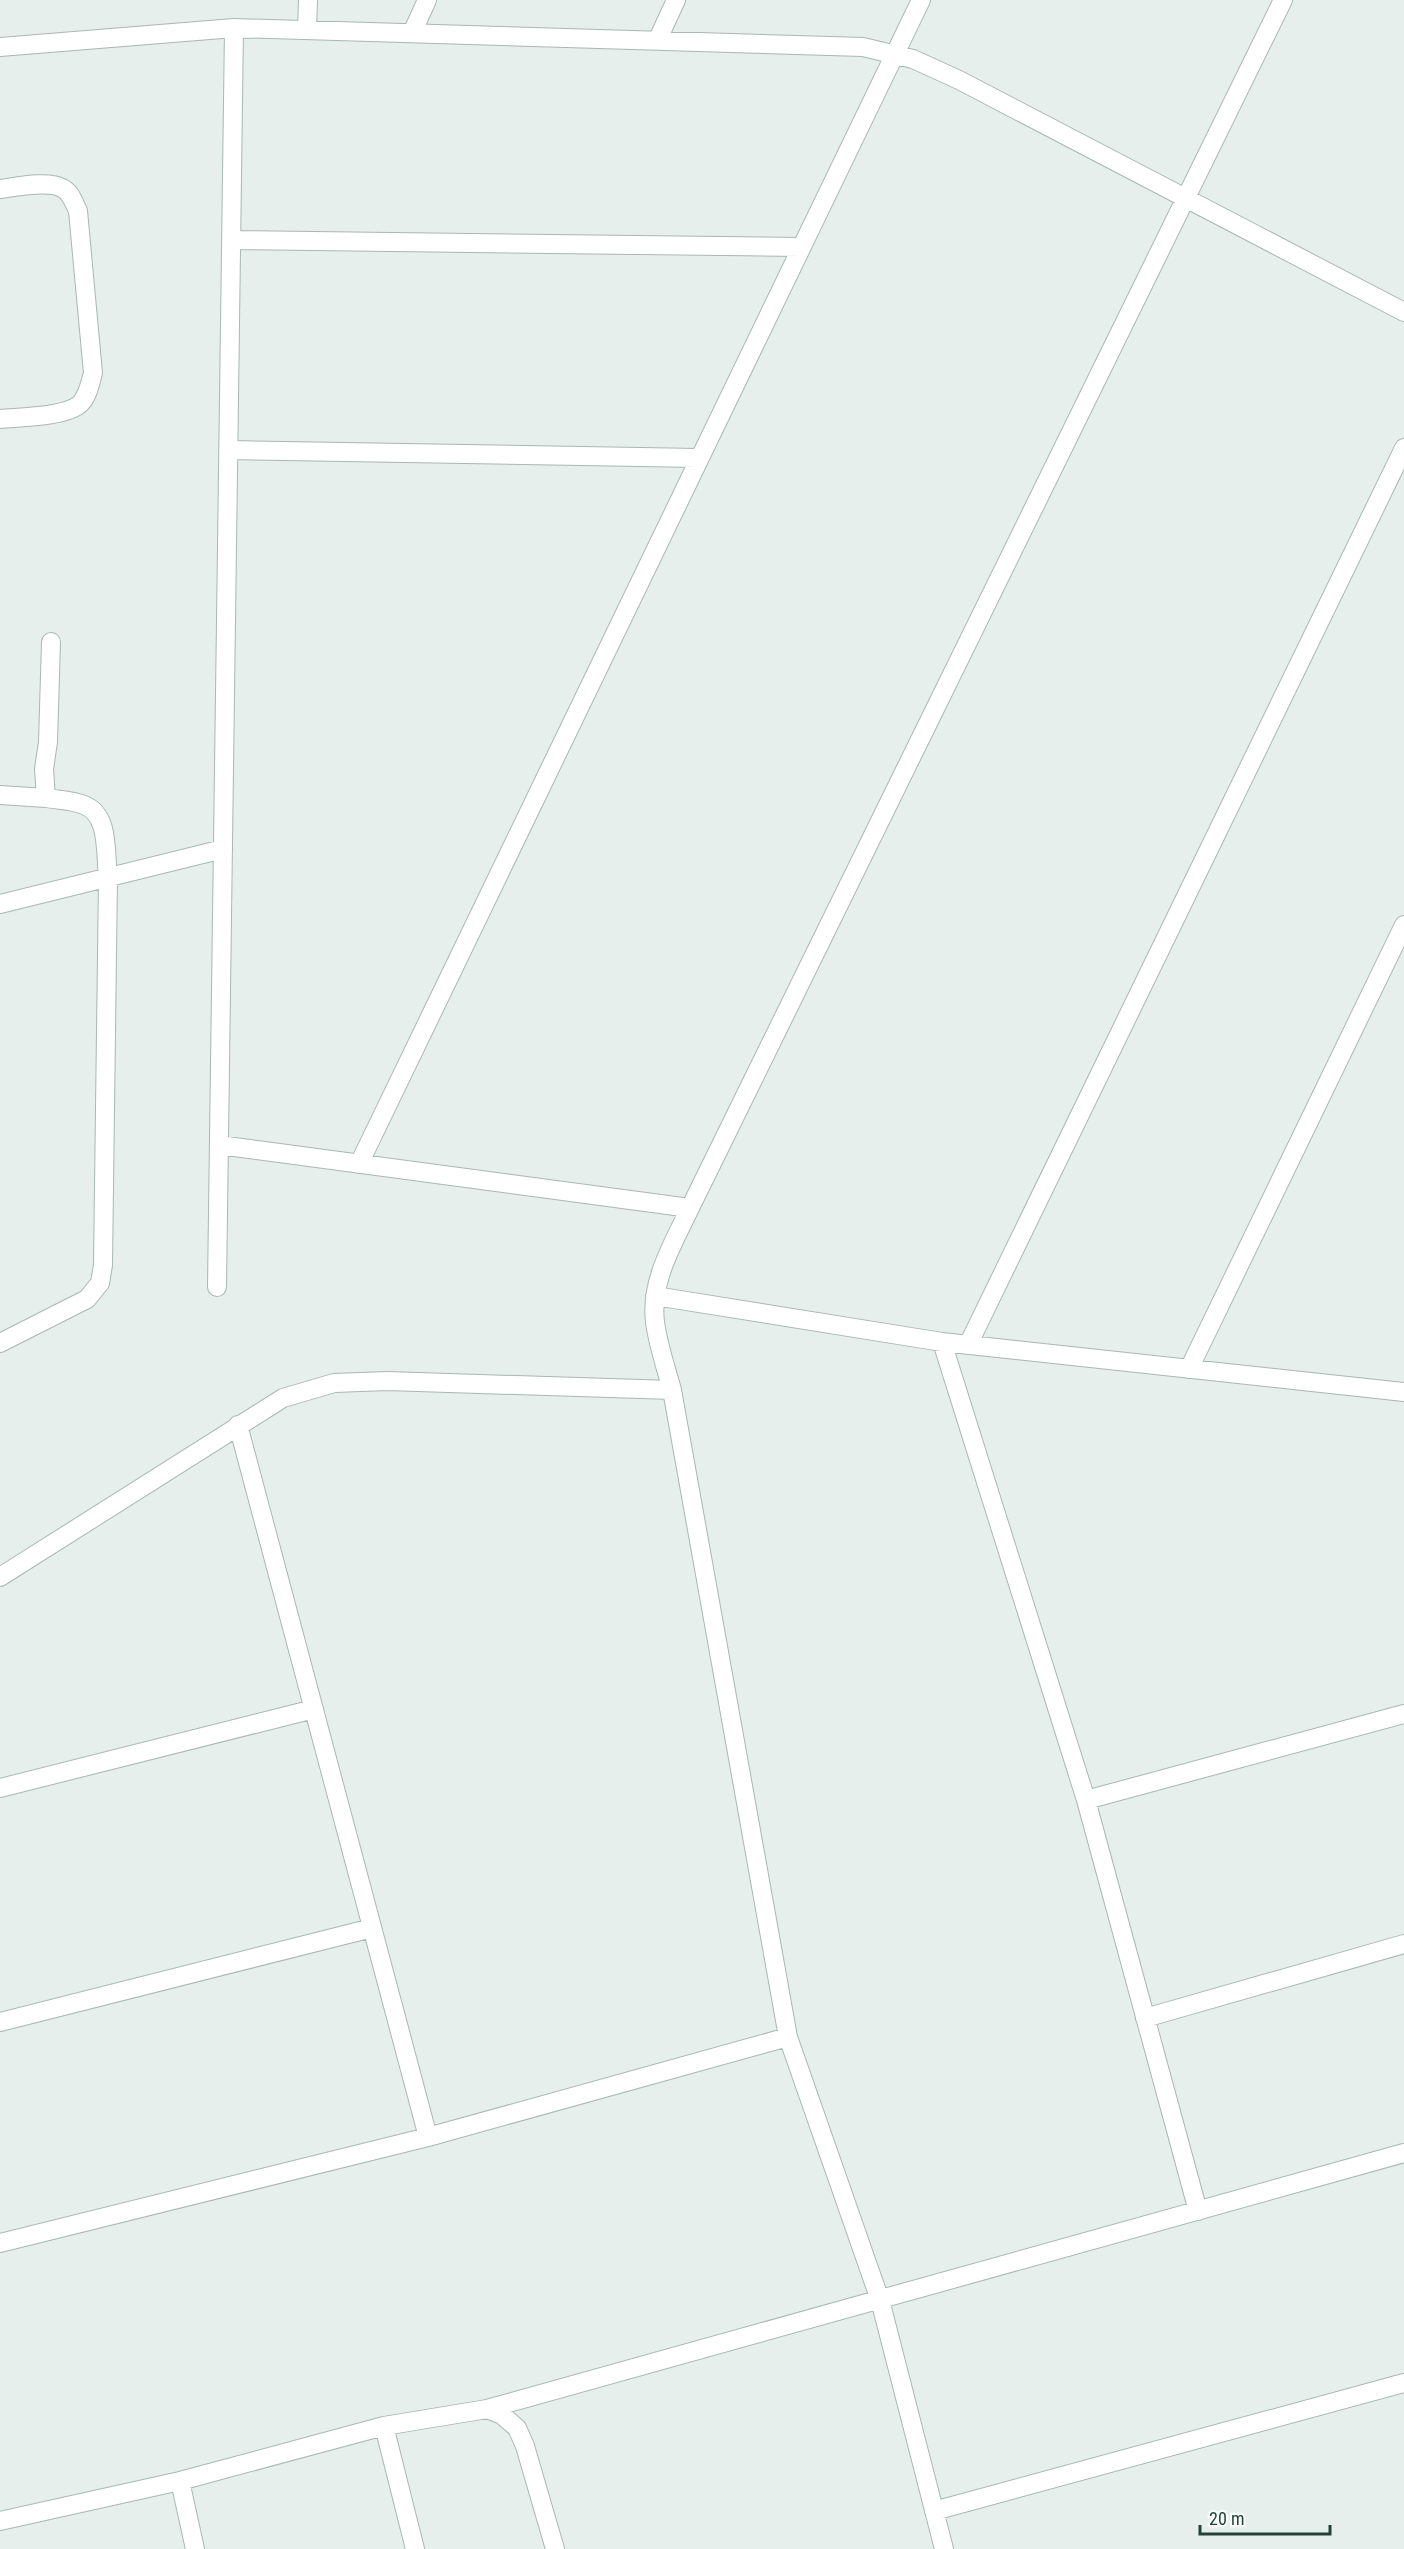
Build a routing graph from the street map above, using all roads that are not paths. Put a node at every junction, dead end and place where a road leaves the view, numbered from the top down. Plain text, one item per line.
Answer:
1 (308, 0) edge
2 (427, 0) edge
3 (676, 0) edge
4 (921, 0) edge
5 (1283, 0) edge
6 (234, 28) junction
7 (307, 30) junction
8 (412, 33) junction
9 (658, 39) junction
10 (0, 47) edge
11 (894, 54) junction
12 (0, 189) edge
13 (1187, 197) junction
14 (231, 240) junction
15 (801, 247) junction
16 (1404, 312) edge
17 (0, 419) edge
18 (1404, 448) edge
19 (228, 450) junction
20 (699, 458) junction
21 (51, 642) dead end
22 (3, 795) edge
23 (46, 798) junction
24 (223, 849) junction
25 (108, 877) junction
26 (0, 904) edge
27 (1404, 926) edge
28 (219, 1146) junction
29 (359, 1164) junction
30 (690, 1208) junction
31 (217, 1287) dead end
32 (655, 1296) junction
33 (942, 1342) junction
34 (0, 1343) edge
35 (968, 1345) junction
36 (1189, 1369) junction
37 (672, 1390) junction
38 (1404, 1392) edge
39 (238, 1425) junction
40 (0, 1576) edge
41 (314, 1709) junction
42 (1404, 1714) edge
43 (0, 1788) edge
44 (1086, 1800) junction
45 (372, 1929) junction
46 (1404, 1944) edge
47 (1145, 2018) junction
48 (0, 2022) edge
49 (788, 2037) junction
50 (428, 2137) junction
51 (1404, 2153) edge
52 (1198, 2211) junction
53 (0, 2243) edge
54 (880, 2300) junction
55 (1404, 2383) edge
56 (487, 2409) junction
57 (384, 2426) junction
58 (180, 2481) junction
59 (934, 2511) junction
60 (0, 2521) edge
61 (195, 2549) edge
62 (415, 2549) edge
63 (555, 2549) edge
64 (944, 2549) edge

1 - 7 street
2 - 8 street
3 - 9 street
4 - 11 street
5 - 13 street
6 - 7 street
6 - 10 street
6 - 14 street
7 - 8 street
8 - 9 street
9 - 11 street
11 - 13 street
11 - 15 street
12 - 17 street
13 - 16 street
13 - 30 street
14 - 15 street
14 - 19 street
15 - 20 street
18 - 35 street
19 - 20 street
19 - 24 street
20 - 29 street
21 - 23 street
22 - 23 street
23 - 25 street
24 - 25 street
24 - 28 street
25 - 26 street
25 - 34 street
27 - 36 street
28 - 29 street
28 - 31 street
29 - 30 street
30 - 32 street
32 - 33 street
32 - 37 street
33 - 35 street
33 - 44 street
35 - 36 street
36 - 38 street
37 - 39 street
37 - 49 street
39 - 40 street
39 - 41 street
41 - 43 street
41 - 45 street
42 - 44 street
44 - 47 street
45 - 48 street
45 - 50 street
46 - 47 street
47 - 52 street
49 - 50 street
49 - 54 street
50 - 53 street
51 - 52 street
52 - 54 street
54 - 56 street
54 - 59 street
55 - 59 street
56 - 57 street
56 - 63 street
57 - 58 street
57 - 62 street
58 - 60 street
58 - 61 street
59 - 64 street

